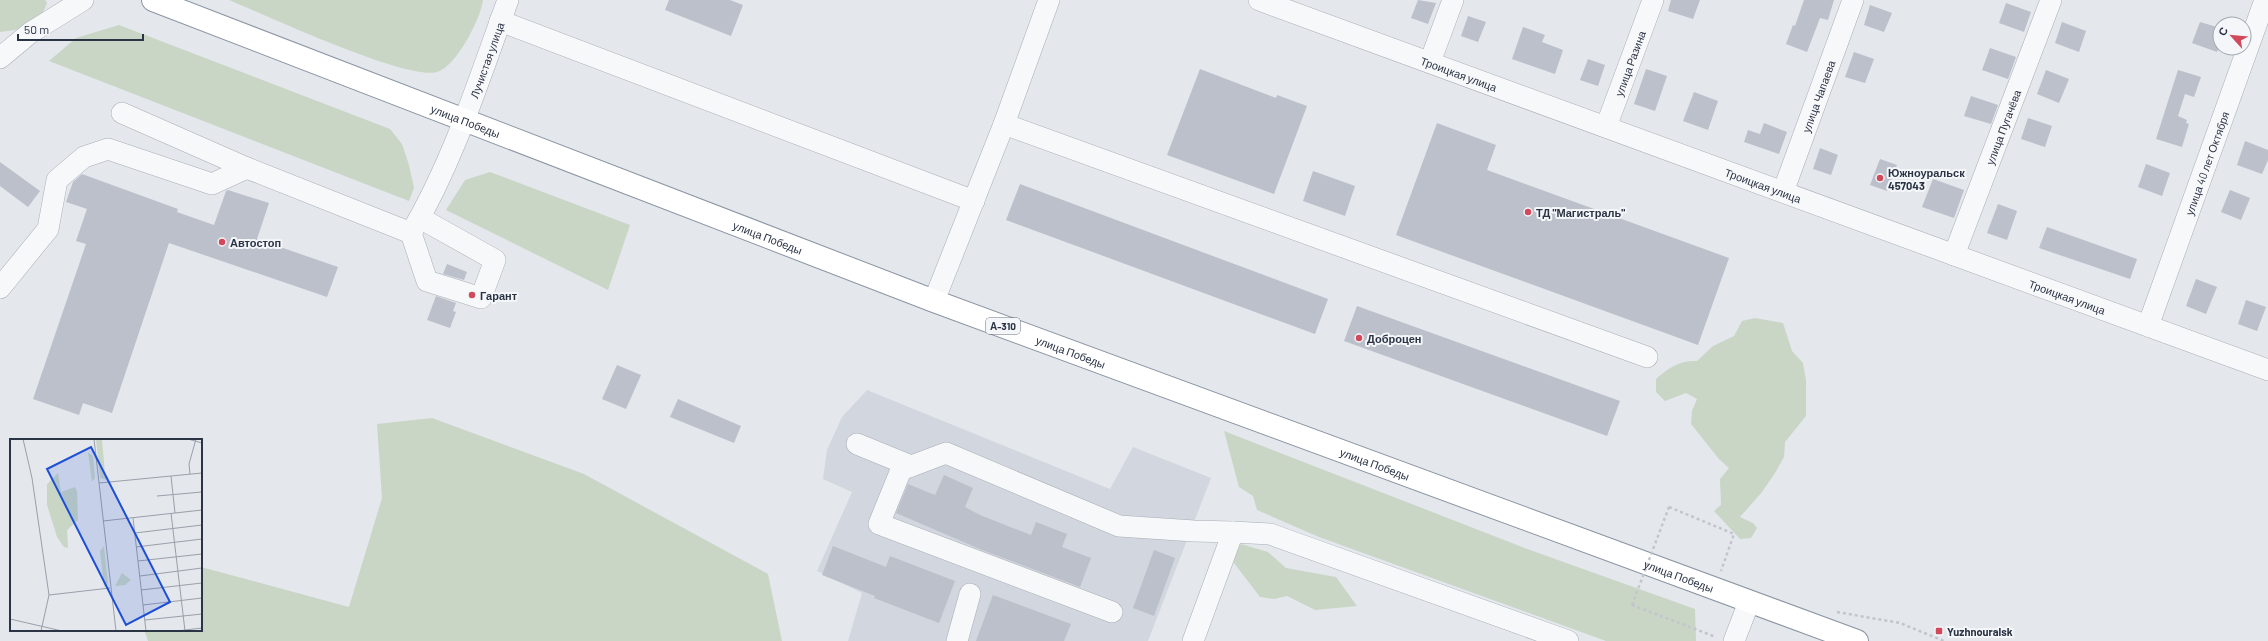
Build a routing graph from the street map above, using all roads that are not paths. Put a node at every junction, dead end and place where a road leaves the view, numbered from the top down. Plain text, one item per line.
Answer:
1 (83, 0) edge
2 (153, 0) edge
3 (508, 0) edge
4 (1049, 0) edge
5 (1259, 0) edge
6 (1453, 0) edge
7 (1653, 0) edge
8 (1853, 0) edge
9 (2052, 0) edge
10 (2265, 0) edge
11 (500, 21) junction
12 (0, 58) edge
13 (1430, 62) junction
14 (122, 113) dead end
15 (464, 120) junction
16 (1004, 124) junction
17 (1606, 127) junction
18 (247, 168) junction
19 (1783, 192) junction
20 (974, 201) junction
21 (1954, 254) junction
22 (0, 288) edge
23 (934, 301) junction
24 (2148, 326) junction
25 (1647, 357) dead end
26 (2268, 370) edge
27 (857, 444) dead end
28 (911, 466) junction
29 (1233, 532) junction
30 (970, 594) dead end
31 (1749, 602) junction
32 (1112, 612) dead end
33 (1727, 640) edge
34 (957, 641) edge
35 (1193, 641) edge
36 (1568, 641) edge
37 (1857, 641) edge

1 - 12 street
2 - 15 highway, улица Победы / А-310
3 - 11 street, Лучистая улица
4 - 16 street
5 - 13 street, Троицкая улица
6 - 13 street
7 - 17 street, улица Разина
8 - 19 street, улица Чапаева
9 - 21 street, улица Пугачёва
10 - 24 street, улица 40 лет Октября
11 - 15 street, Лучистая улица
11 - 20 street
13 - 17 street, Троицкая улица
14 - 18 street
15 - 18 street, Лучистая улица
15 - 23 highway, улица Победы / А-310
16 - 20 street
16 - 25 street
17 - 19 street, Троицкая улица
18 - 22 street
19 - 21 street, Троицкая улица
20 - 23 street
21 - 24 street, Троицкая улица
23 - 31 highway, улица Победы / А-310
24 - 26 street, Троицкая улица
27 - 28 street
28 - 29 street
28 - 32 street
29 - 35 street
29 - 36 street
30 - 34 street
31 - 33 street
31 - 37 highway, улица Победы / А-310

